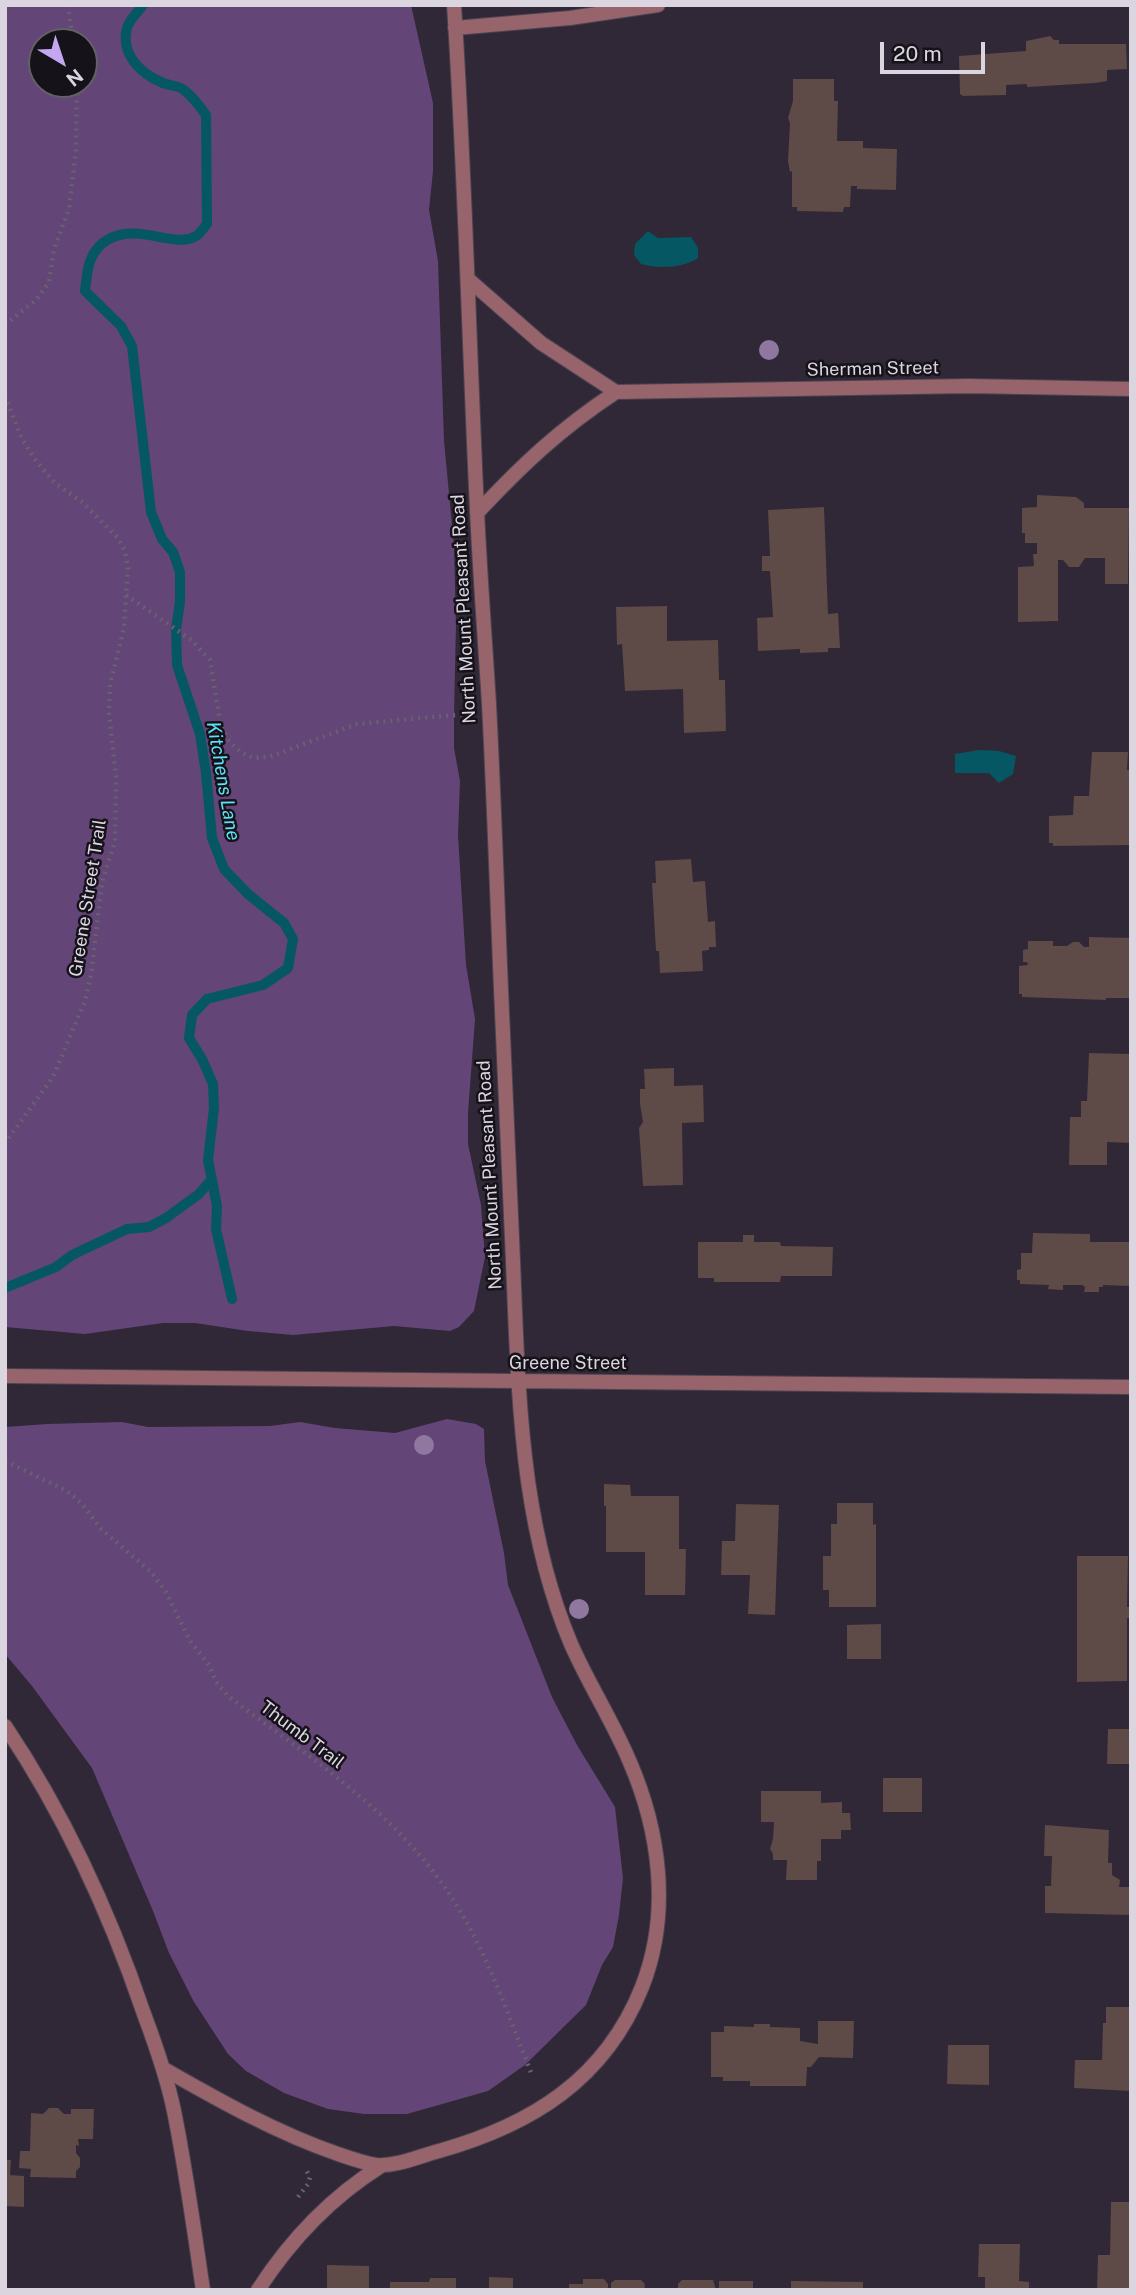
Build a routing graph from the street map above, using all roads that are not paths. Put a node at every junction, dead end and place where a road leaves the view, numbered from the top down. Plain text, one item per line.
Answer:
1 (454, 5) edge
2 (658, 5) edge
3 (455, 29) junction
4 (469, 280) junction
5 (1131, 389) edge
6 (616, 392) junction
7 (477, 513) junction
8 (5, 1376) edge
9 (519, 1381) junction
10 (1131, 1387) edge
11 (5, 1726) edge
12 (164, 2069) junction
13 (381, 2166) junction
14 (203, 2290) edge
15 (258, 2290) edge

1 - 3 street, North Mount Pleasant Road
2 - 3 street
3 - 4 street, North Mount Pleasant Road
4 - 6 street
4 - 7 street, North Mount Pleasant Road
5 - 6 street, Sherman Street
6 - 7 street
7 - 9 street, North Mount Pleasant Road
8 - 9 street, Greene Street
9 - 10 street, Greene Street
9 - 13 street, North Mount Pleasant Road
11 - 12 street
12 - 13 street
12 - 14 street
13 - 15 street, North Mount Pleasant Road

